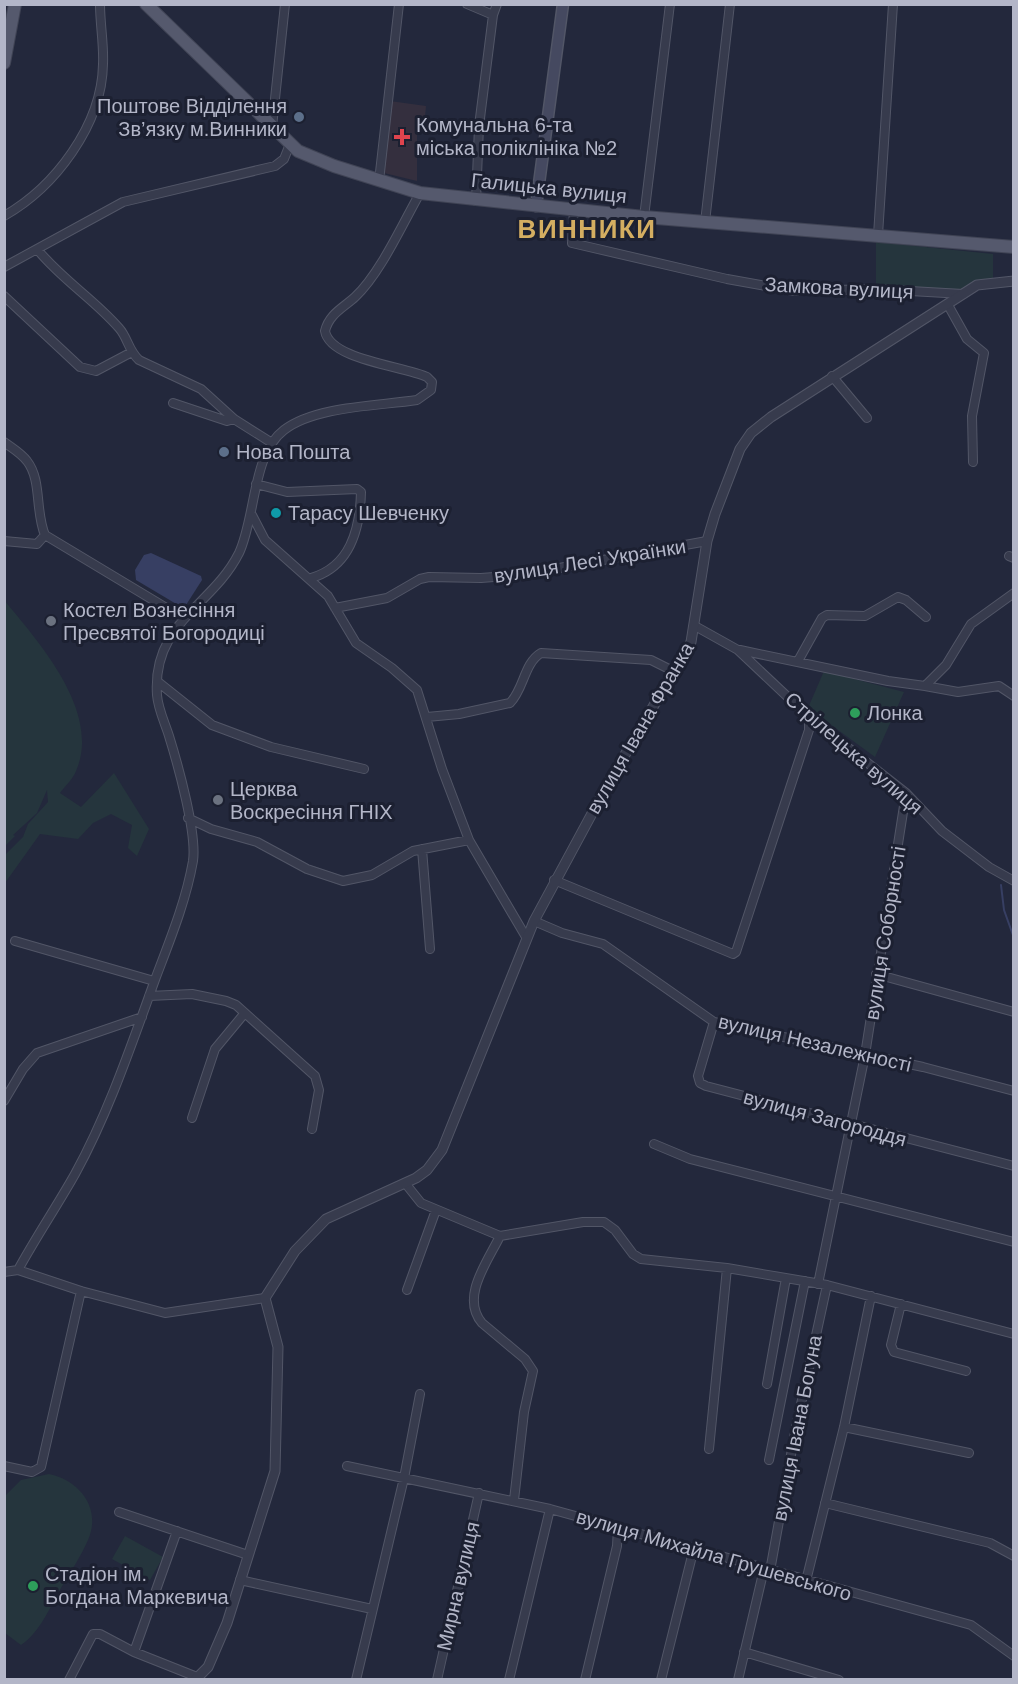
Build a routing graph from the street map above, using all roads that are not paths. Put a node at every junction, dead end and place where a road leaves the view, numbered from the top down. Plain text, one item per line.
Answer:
1 (15, 4) edge
2 (100, 4) edge
3 (146, 4) edge
4 (285, 4) edge
5 (399, 4) edge
6 (467, 4) edge
7 (497, 4) edge
8 (563, 4) edge
9 (670, 4) edge
10 (730, 4) edge
11 (893, 4) edge
12 (493, 15) junction
13 (4, 63) edge
14 (272, 127) junction
15 (290, 144) junction
16 (379, 181) junction
17 (420, 193) junction
18 (476, 201) junction
19 (536, 206) junction
20 (574, 210) junction
21 (4, 216) edge
22 (644, 217) junction
23 (705, 222) junction
24 (878, 236) junction
25 (1014, 247) edge
26 (37, 249) junction
27 (4, 267) edge
28 (1014, 281) edge
29 (964, 294) junction
30 (4, 296) edge
31 (948, 304) junction
32 (130, 353) junction
33 (832, 376) junction
34 (173, 403) dead end
35 (867, 418) dead end
36 (234, 419) junction
37 (4, 442) edge
38 (272, 442) junction
39 (973, 462) dead end
40 (256, 484) junction
41 (252, 515) junction
42 (45, 535) junction
43 (4, 541) edge
44 (707, 541) junction
45 (311, 578) junction
46 (1014, 593) edge
47 (335, 608) junction
48 (926, 617) dead end
49 (183, 618) junction
50 (695, 626) junction
51 (738, 650) junction
52 (798, 661) junction
53 (675, 672) junction
54 (158, 682) junction
55 (925, 686) junction
56 (1014, 696) edge
57 (427, 717) junction
58 (809, 717) junction
59 (364, 769) dead end
60 (906, 793) junction
61 (189, 818) junction
62 (469, 840) junction
63 (422, 849) junction
64 (555, 880) junction
65 (1014, 881) edge
66 (534, 921) junction
67 (526, 937) junction
68 (15, 941) dead end
69 (430, 949) dead end
70 (876, 974) junction
71 (154, 981) junction
72 (149, 996) junction
73 (1014, 1012) edge
74 (244, 1014) junction
75 (142, 1017) junction
76 (714, 1022) junction
77 (866, 1055) junction
78 (1014, 1091) edge
79 (4, 1101) edge
80 (192, 1118) dead end
81 (851, 1126) junction
82 (312, 1129) dead end
83 (654, 1144) dead end
84 (1014, 1166) edge
85 (405, 1183) junction
86 (834, 1198) junction
87 (436, 1210) junction
88 (500, 1236) junction
89 (1014, 1242) edge
90 (727, 1268) junction
91 (18, 1270) junction
92 (4, 1272) edge
93 (786, 1278) junction
94 (805, 1281) junction
95 (818, 1284) junction
96 (826, 1285) junction
97 (407, 1290) dead end
98 (81, 1291) junction
99 (871, 1296) junction
100 (265, 1298) junction
101 (902, 1304) junction
102 (1014, 1334) edge
103 (966, 1371) dead end
104 (767, 1384) dead end
105 (420, 1394) dead end
106 (844, 1427) junction
107 (709, 1449) dead end
108 (969, 1453) dead end
109 (769, 1460) dead end
110 (4, 1466) edge
111 (347, 1466) dead end
112 (404, 1478) junction
113 (479, 1493) junction
114 (514, 1500) junction
115 (825, 1503) junction
116 (550, 1509) junction
117 (119, 1512) dead end
118 (618, 1528) junction
119 (177, 1531) junction
120 (694, 1548) junction
121 (248, 1555) junction
122 (1014, 1556) edge
123 (767, 1570) junction
124 (240, 1580) junction
125 (806, 1581) junction
126 (372, 1609) junction
127 (134, 1652) junction
128 (744, 1652) junction
129 (1014, 1656) edge
130 (196, 1678) edge
131 (69, 1680) edge
132 (356, 1680) edge
133 (437, 1680) edge
134 (509, 1680) edge
135 (585, 1680) edge
136 (661, 1680) edge
137 (738, 1680) edge
138 (838, 1680) edge

1 - 13 main road
2 - 21 street
3 - 14 main road, Галицька вулиця
4 - 14 street
5 - 16 street
6 - 12 street
7 - 12 street
8 - 19 main road
9 - 22 street
10 - 23 street
11 - 24 street
12 - 18 street
14 - 15 main road, Галицька вулиця
15 - 16 main road, Галицька вулиця
15 - 26 street
16 - 17 main road, Галицька вулиця
17 - 18 main road, Галицька вулиця
17 - 38 street
18 - 19 main road, Галицька вулиця
19 - 20 main road, Галицька вулиця
20 - 22 main road, Галицька вулиця
20 - 29 street, Замкова вулиця
22 - 23 main road, Галицька вулиця
23 - 24 main road, Галицька вулиця
24 - 25 main road, Галицька вулиця
26 - 27 street
26 - 32 street
28 - 29 street, вулиця Івана Франка
29 - 31 street, вулиця Івана Франка
30 - 32 street
31 - 33 street, вулиця Івана Франка
31 - 39 street
32 - 36 street
33 - 35 street
33 - 44 street, вулиця Івана Франка
34 - 36 street
36 - 38 street
37 - 42 street
38 - 40 street
40 - 41 street
40 - 45 street
41 - 45 street
41 - 49 street
42 - 43 street
42 - 49 street
44 - 47 street, вулиця Лесі Українки
44 - 50 street, вулиця Івана Франка
45 - 47 street
46 - 55 street
47 - 57 street
48 - 52 street
49 - 54 street
50 - 51 street, Стрілецька вулиця
50 - 53 street, вулиця Івана Франка
51 - 52 street
51 - 58 street, Стрілецька вулиця
52 - 55 street
53 - 57 street
53 - 64 street, вулиця Івана Франка
54 - 59 street
54 - 61 street
55 - 56 street
57 - 62 street
58 - 60 street, Стрілецька вулиця
58 - 64 street
60 - 65 street, Стрілецька вулиця
60 - 70 street, вулиця Соборності
61 - 63 street
61 - 71 street
62 - 63 street
62 - 67 street
63 - 69 street
64 - 66 street, вулиця Івана Франка
66 - 67 street, вулиця Івана Франка
66 - 76 street, вулиця Незалежності
67 - 85 street, вулиця Івана Франка
68 - 71 street
70 - 73 street
70 - 77 street, вулиця Соборності
71 - 72 street
72 - 74 street
72 - 75 street
74 - 80 street
74 - 82 street
75 - 79 street
75 - 91 street
76 - 77 street, вулиця Незалежності
76 - 81 street, вулиця Загороддя
77 - 78 street, вулиця Незалежності
77 - 81 street, вулиця Соборності
81 - 84 street, вулиця Загороддя
81 - 86 street, вулиця Соборності
83 - 86 street
85 - 87 street
85 - 100 street, вулиця Івана Франка
86 - 89 street
86 - 95 street, вулиця Соборності
87 - 88 street
87 - 97 street
88 - 90 street
88 - 114 street
90 - 93 street
90 - 107 street
91 - 92 street
91 - 98 street
93 - 94 street
93 - 104 street
94 - 95 street
94 - 109 street
95 - 96 street
96 - 99 street
96 - 123 street, вулиця Івана Богуна
98 - 100 street
98 - 110 street
99 - 101 street
99 - 106 street
100 - 121 street
101 - 102 street
101 - 103 street
105 - 112 street
106 - 108 street
106 - 115 street
111 - 112 street, вулиця Михайла Грушевського
112 - 113 street, вулиця Михайла Грушевського
112 - 126 street
113 - 114 street, вулиця Михайла Грушевського
113 - 133 street, Мирна вулиця
114 - 116 street, вулиця Михайла Грушевського
115 - 122 street
115 - 125 street
116 - 118 street, вулиця Михайла Грушевського
116 - 134 street
117 - 119 street
118 - 120 street, вулиця Михайла Грушевського
118 - 135 street
119 - 121 street
119 - 127 street
120 - 123 street, вулиця Михайла Грушевського
120 - 136 street
121 - 124 street
123 - 125 street, вулиця Михайла Грушевського
123 - 128 street, вулиця Івана Богуна
124 - 126 street
124 - 130 street
125 - 129 street, вулиця Михайла Грушевського
126 - 132 street
127 - 130 street
127 - 131 street
128 - 137 street, вулиця Івана Богуна
128 - 138 street

